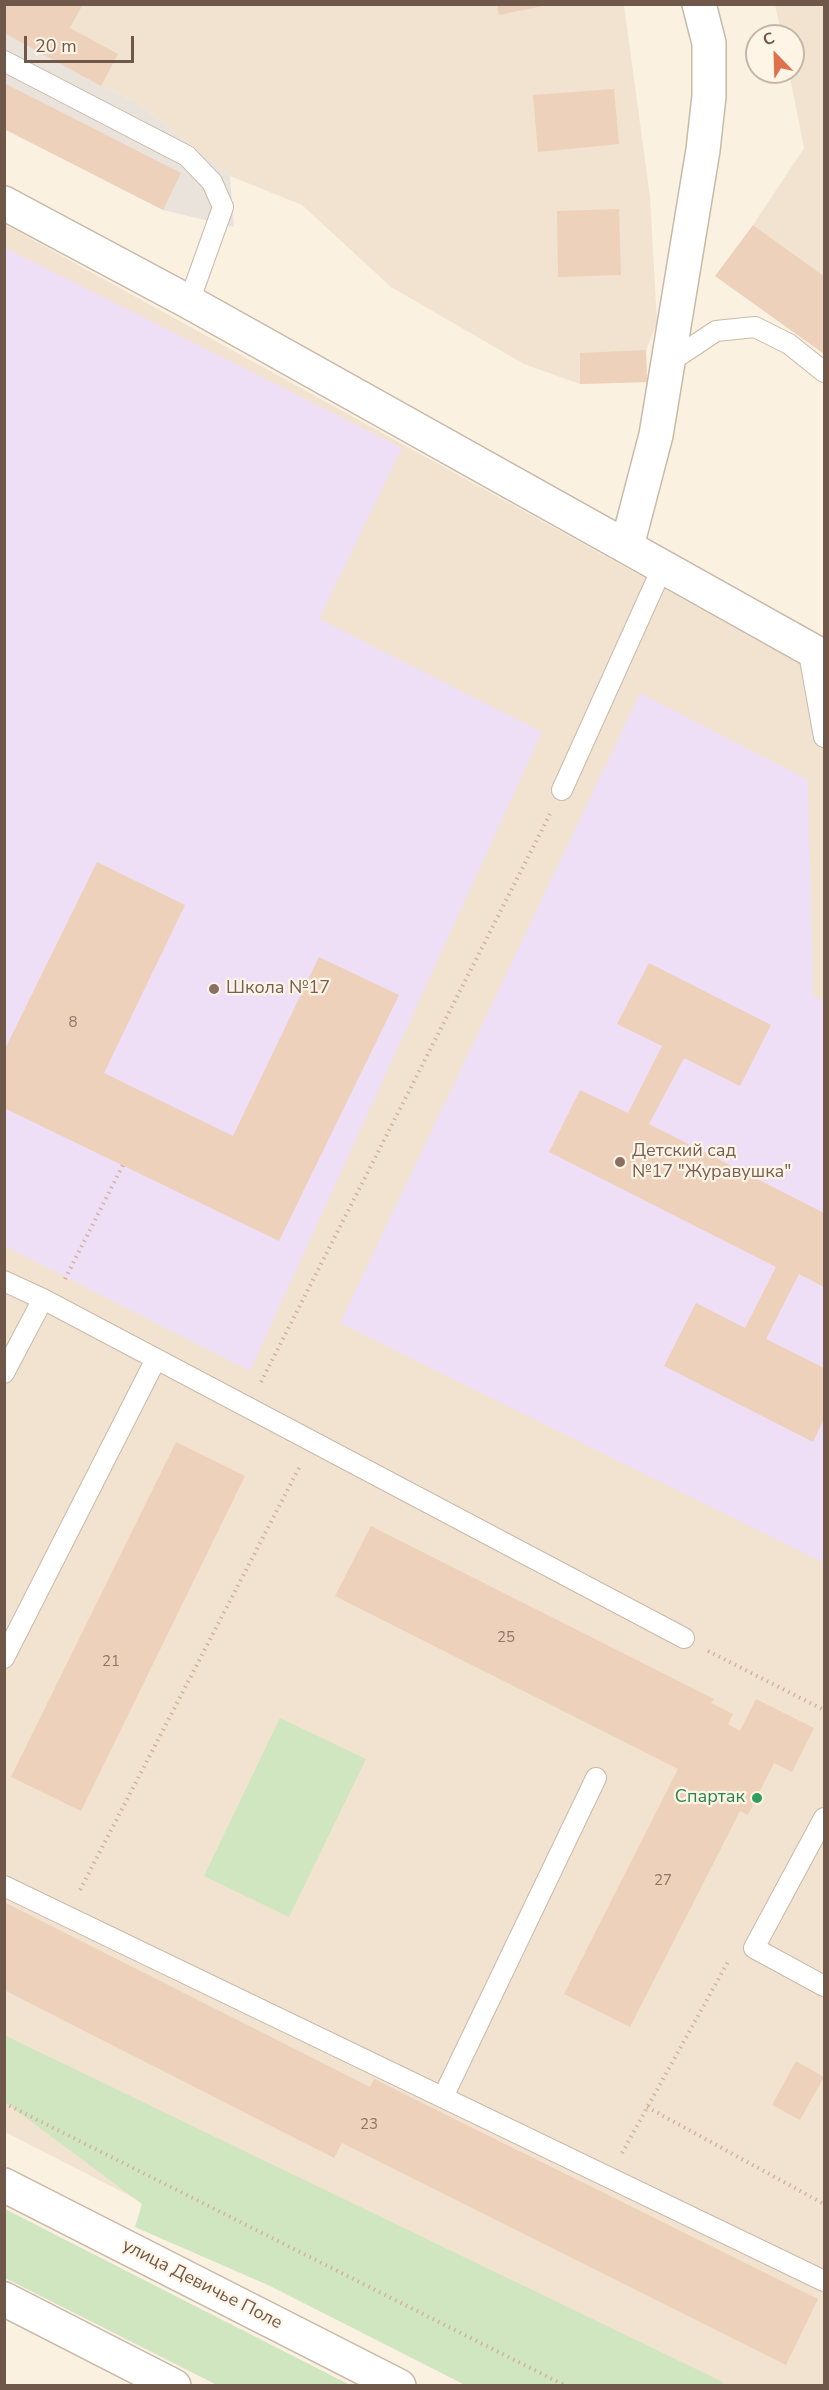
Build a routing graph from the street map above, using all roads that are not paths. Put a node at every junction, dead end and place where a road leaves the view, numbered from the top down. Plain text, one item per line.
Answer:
1 (699, 4) edge
2 (4, 61) edge
3 (4, 202) edge
4 (189, 302) junction
5 (668, 363) junction
6 (825, 372) edge
7 (627, 546) junction
8 (663, 566) junction
9 (816, 652) edge
10 (825, 736) edge
11 (562, 790) road end
12 (4, 1281) edge
13 (47, 1302) junction
14 (156, 1359) junction
15 (4, 1373) edge
16 (684, 1638) road end
17 (4, 1658) edge
18 (596, 1778) dead end
19 (824, 1818) edge
20 (4, 1886) edge
21 (825, 1986) edge
22 (443, 2097) junction
23 (4, 2185) edge
24 (825, 2282) edge
25 (4, 2299) edge
26 (174, 2385) edge
27 (399, 2385) edge

1 - 5 street
2 - 4 lane
3 - 4 street
4 - 7 street
5 - 6 lane
5 - 7 street
7 - 8 street
8 - 9 street
8 - 11 lane
9 - 10 lane
12 - 13 lane
13 - 14 lane
13 - 15 lane
14 - 16 lane
14 - 17 lane
18 - 22 lane
19 - 21 lane
20 - 22 lane
22 - 24 lane
23 - 27 street, улица Девичье Поле
25 - 26 street

